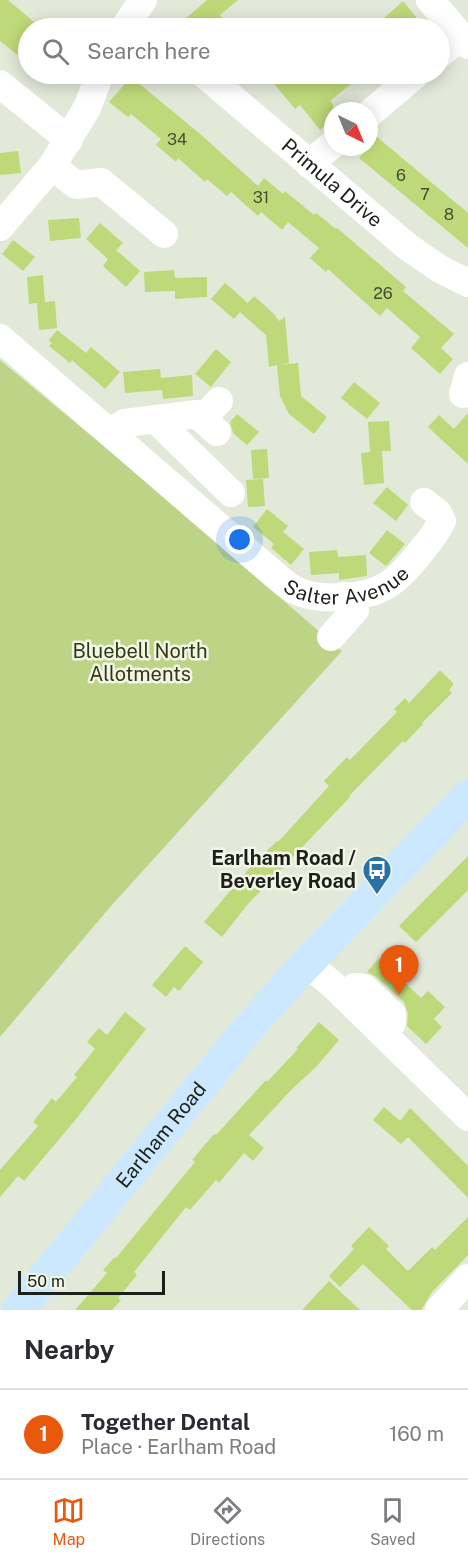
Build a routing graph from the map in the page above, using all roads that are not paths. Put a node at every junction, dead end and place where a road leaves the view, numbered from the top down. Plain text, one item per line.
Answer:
1 (430, 0) edge
2 (440, 18) edge
3 (0, 84) edge
4 (96, 84) edge
5 (216, 84) edge
6 (404, 84) edge
7 (378, 106) edge
8 (69, 140) junction
9 (324, 152) edge
10 (309, 164) junction
11 (52, 166) junction
12 (0, 227) edge
13 (164, 234) dead end
14 (468, 283) edge
15 (0, 338) edge
16 (213, 417) dead end
17 (155, 419) junction
18 (110, 433) junction
19 (231, 493) dead end
20 (435, 507) dead end
21 (343, 596) junction
22 (331, 637) dead end
23 (468, 795) edge
24 (307, 963) junction
25 (468, 1117) edge
26 (468, 1278) edge
27 (18, 1310) edge
28 (439, 1310) edge

1 - 2 street
3 - 8 street
4 - 8 street
5 - 10 street, Primula Drive
6 - 7 street
8 - 11 street
9 - 10 street
10 - 14 street, Primula Drive
11 - 12 street
11 - 13 street
15 - 18 street, Salter Avenue
16 - 17 street
17 - 18 street
17 - 19 street
18 - 21 street, Salter Avenue
20 - 21 street, Salter Avenue
21 - 22 street
23 - 24 main road, Earlham Road
24 - 25 street
24 - 27 main road, Earlham Road
26 - 28 street

